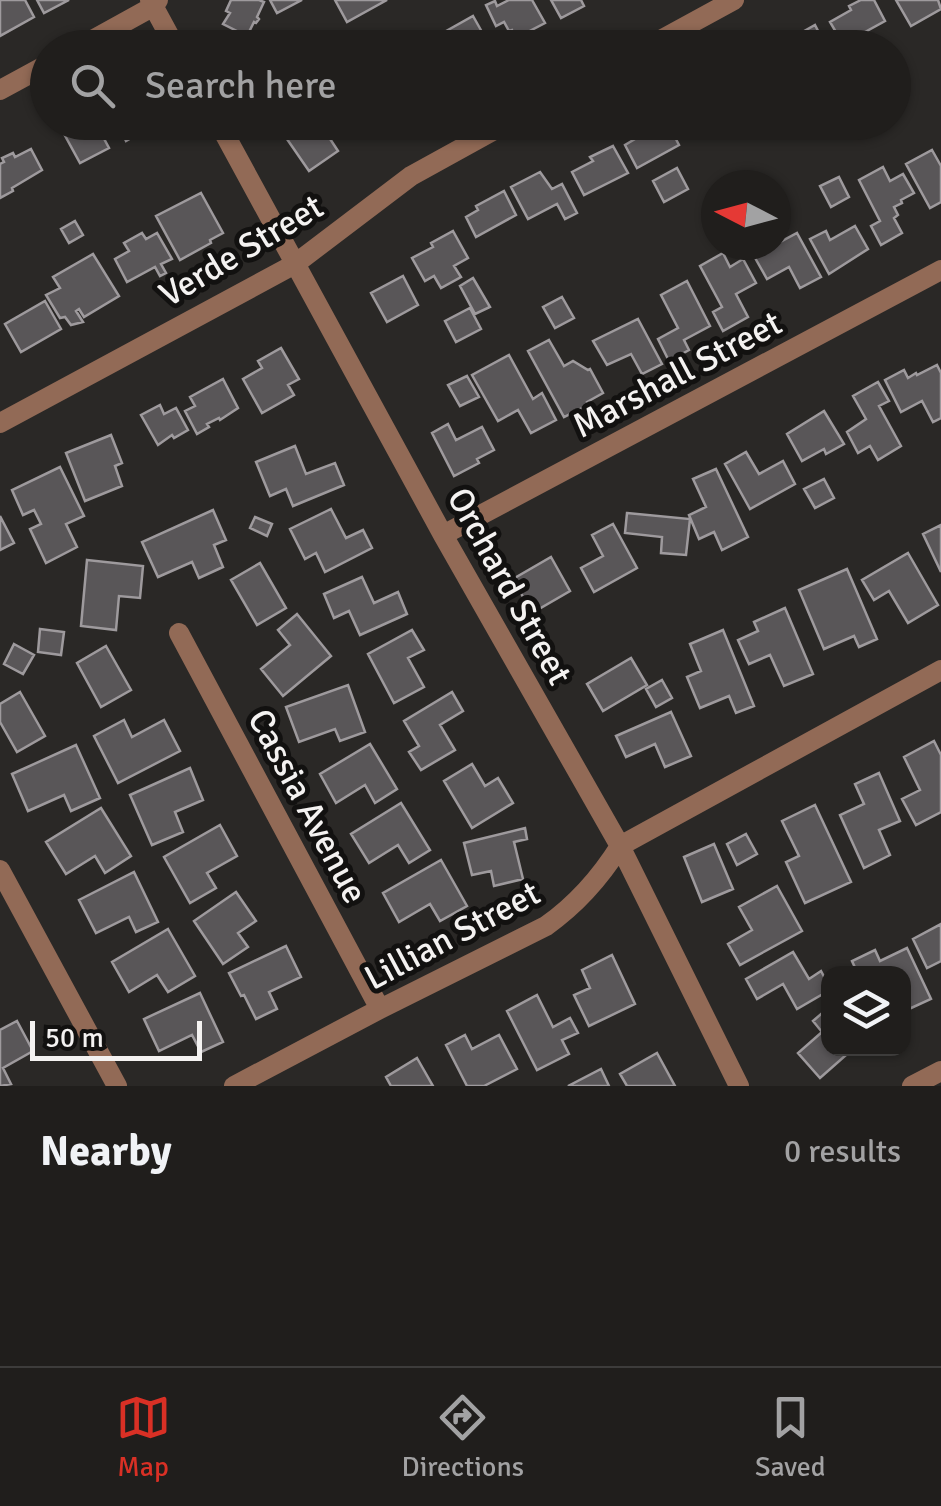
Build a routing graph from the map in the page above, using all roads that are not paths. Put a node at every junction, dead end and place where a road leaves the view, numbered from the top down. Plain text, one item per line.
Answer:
1 (734, 0) edge
2 (154, 2) edge
3 (108, 30) edge
4 (167, 30) edge
5 (679, 30) edge
6 (30, 74) edge
7 (0, 90) edge
8 (228, 140) edge
9 (476, 140) edge
10 (295, 264) junction
11 (941, 270) edge
12 (0, 423) edge
13 (443, 535) junction
14 (179, 634) dead end
15 (941, 670) edge
16 (620, 846) junction
17 (0, 870) edge
18 (380, 1009) junction
19 (941, 1071) edge
20 (117, 1086) edge
21 (234, 1086) edge
22 (740, 1086) edge
23 (912, 1086) edge

1 - 5 street
2 - 3 street
2 - 4 street
6 - 7 street
8 - 10 street, Orchard Street
9 - 10 street, Verde Street
10 - 12 street, Verde Street
10 - 13 street, Orchard Street
11 - 13 street, Marshall Street
13 - 16 street, Orchard Street
14 - 18 street, Cassia Avenue
15 - 16 street, Lillian Street
16 - 18 street, Lillian Street
16 - 22 street, Orchard Street
17 - 20 street
18 - 21 street, Lillian Street
19 - 23 street

